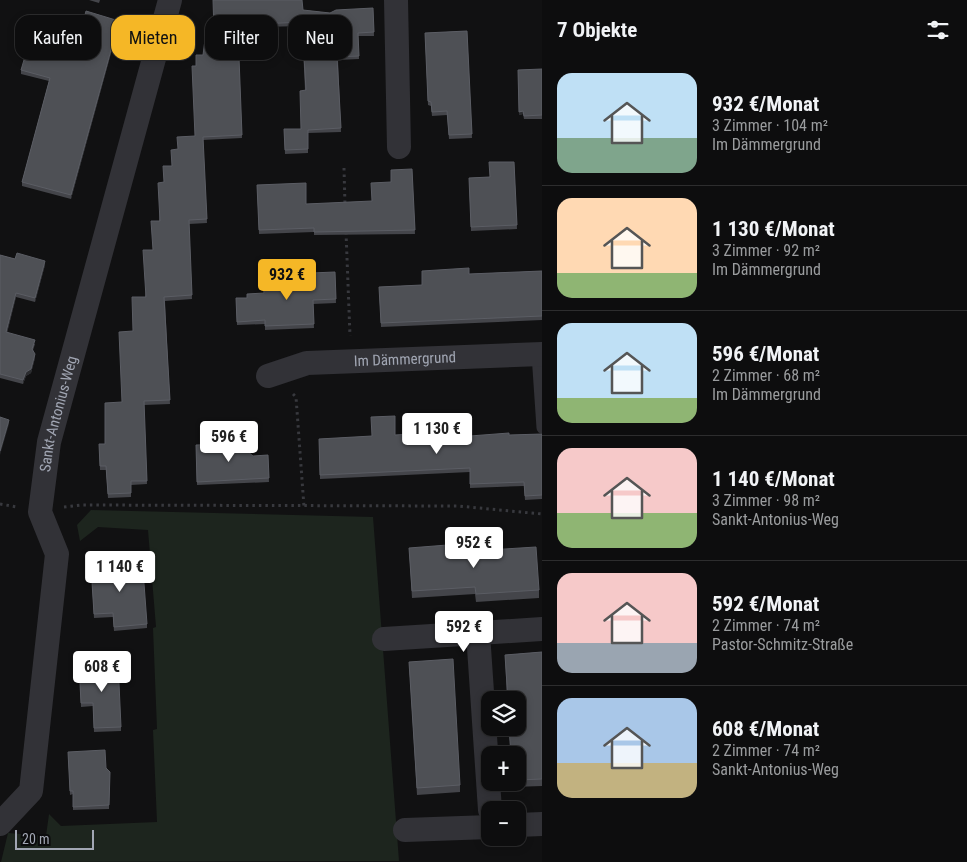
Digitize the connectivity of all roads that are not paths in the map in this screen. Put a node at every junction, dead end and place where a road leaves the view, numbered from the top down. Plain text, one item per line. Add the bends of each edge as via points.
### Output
1 (170, 0) edge
2 (396, 0) edge
3 (399, 147) dead end
4 (539, 354) edge
5 (268, 376) road end
6 (542, 428) edge
7 (542, 629) edge
8 (478, 632) junction
9 (384, 639) dead end
10 (489, 801) edge
11 (0, 824) edge
12 (542, 824) edge
13 (526, 825) edge
14 (481, 827) edge
15 (405, 830) dead end

1 - 11 street, Sankt-Antonius-Weg via 49,442 40,512 57,554 31,791
2 - 3 street
4 - 5 street, Im Dämmergrund via 307,364
4 - 6 lane
7 - 8 street
8 - 9 street
8 - 10 street
12 - 13 street
14 - 15 street

